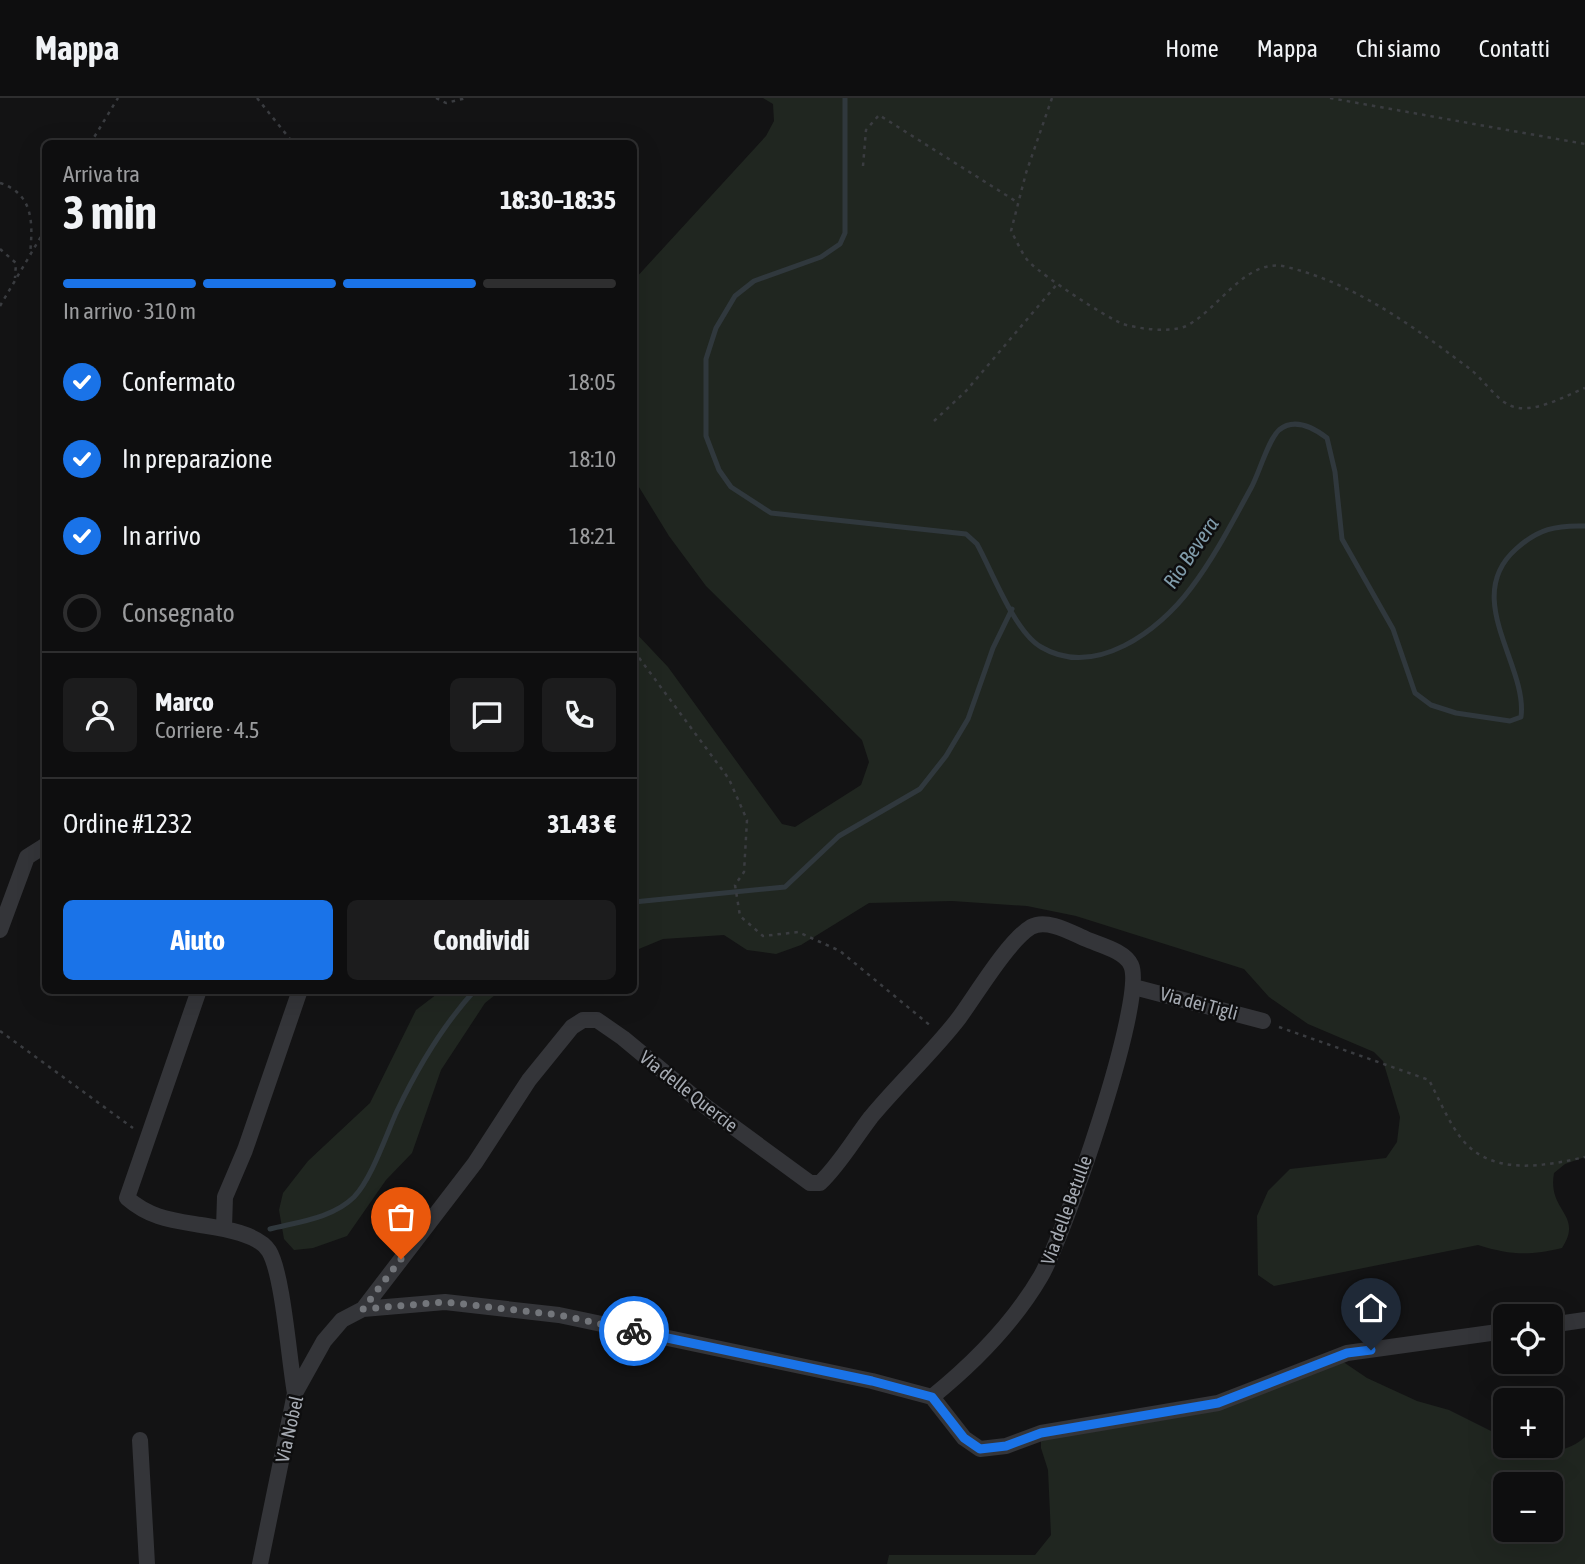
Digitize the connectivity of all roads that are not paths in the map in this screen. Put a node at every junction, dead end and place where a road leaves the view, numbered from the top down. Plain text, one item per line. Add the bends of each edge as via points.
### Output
1 (42, 848) edge
2 (0, 930) edge
3 (1134, 987) junction
4 (198, 994) edge
5 (299, 994) edge
6 (1263, 1021) road end
7 (224, 1228) junction
8 (363, 1309) junction
9 (1585, 1320) edge
10 (1563, 1323) edge
11 (1493, 1333) edge
12 (295, 1393) junction
13 (932, 1397) junction
14 (140, 1440) dead end
15 (147, 1564) edge
16 (260, 1564) edge

1 - 2 street via 27,857
3 - 6 street, Via dei Tigli
3 - 8 street, Via delle Quercie via 1130,962 1116,952 1062,929 1031,927 820,1184 810,1183 705,1106 597,1020 583,1020 529,1080 475,1163
3 - 13 street, Via delle Betulle via 1083,1168 1042,1275 996,1337
4 - 7 street via 127,1198 144,1213
5 - 7 street via 225,1197
7 - 12 street via 269,1250
8 - 12 street, Via Nobel via 342,1320 324,1340
8 - 13 street, Via Nobel via 445,1302 559,1315
9 - 10 street
11 - 13 street via 1347,1353 1218,1403 1041,1433 1006,1446 980,1449 964,1438
12 - 16 street, Via Nobel
14 - 15 street

